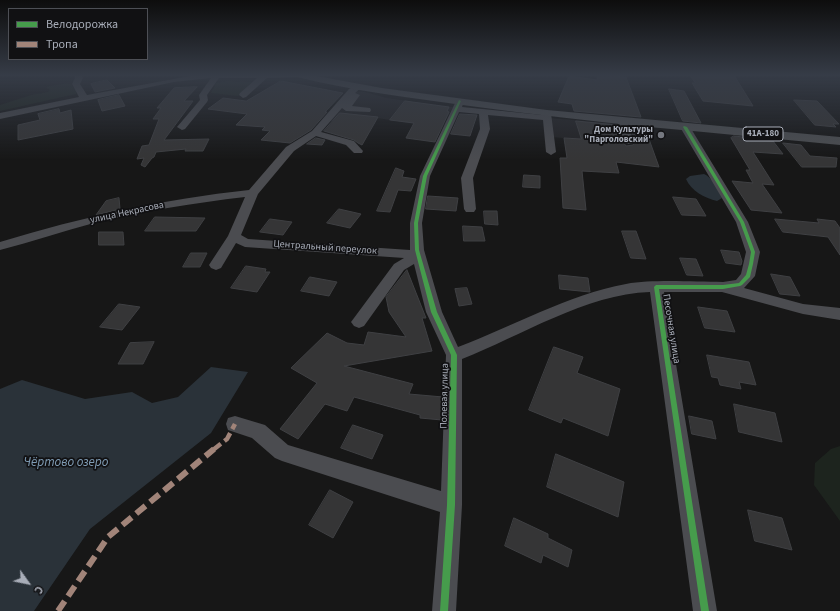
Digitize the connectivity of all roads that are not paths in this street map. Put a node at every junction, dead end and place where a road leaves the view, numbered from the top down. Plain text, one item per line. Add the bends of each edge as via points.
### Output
1 (58, 104) edge
2 (201, 104) edge
3 (341, 104) edge
4 (349, 104) edge
5 (450, 104) edge
6 (506, 104) edge
7 (458, 105) junction
8 (367, 110) dead end
9 (483, 112) junction
10 (547, 115) junction
11 (0, 116) edge
12 (622, 121) junction
13 (182, 127) dead end
14 (685, 127) junction
15 (315, 133) junction
16 (840, 136) edge
17 (840, 141) edge
18 (629, 142) dead end
19 (358, 151) dead end
20 (551, 152) dead end
21 (253, 193) junction
22 (470, 209) dead end
23 (234, 236) junction
24 (2, 245) edge
25 (419, 254) junction
26 (0, 259) edge
27 (216, 265) dead end
28 (656, 287) junction
29 (724, 287) junction
30 (840, 314) edge
31 (359, 322) dead end
32 (454, 355) junction
33 (235, 424) dead end
34 (451, 505) junction
35 (444, 611) edge
36 (705, 611) edge

1 - 11 street
2 - 13 street
3 - 15 street
4 - 8 street via 346,108
5 - 7 main road, 41А-180
6 - 16 main road, 41А-180
7 - 9 street
7 - 10 main road, 41А-180
7 - 25 street, Полевая улица via 426,176 416,223
9 - 10 street
9 - 22 street via 485,129 467,178
10 - 12 main road, 41А-180
10 - 20 street
12 - 14 main road, 41А-180
12 - 18 street
14 - 17 main road, 41А-180
14 - 29 street, Песочная улица via 742,222 753,252 748,276 740,284
15 - 19 street via 350,143
15 - 21 street via 290,149
21 - 23 street
21 - 24 street, улица Некрасова via 202,198 132,210
23 - 25 street, Центральный переулок via 245,243
23 - 27 street
24 - 26 street, улица Некрасова
25 - 31 street via 399,267
25 - 32 street, Полевая улица via 434,312
28 - 29 street, Песочная улица
28 - 32 street via 627,289 597,297 550,313
28 - 36 street, Песочная улица
29 - 30 street via 803,309
32 - 34 street, Полевая улица
33 - 34 street via 258,431 282,452
34 - 35 street, Полевая улица

